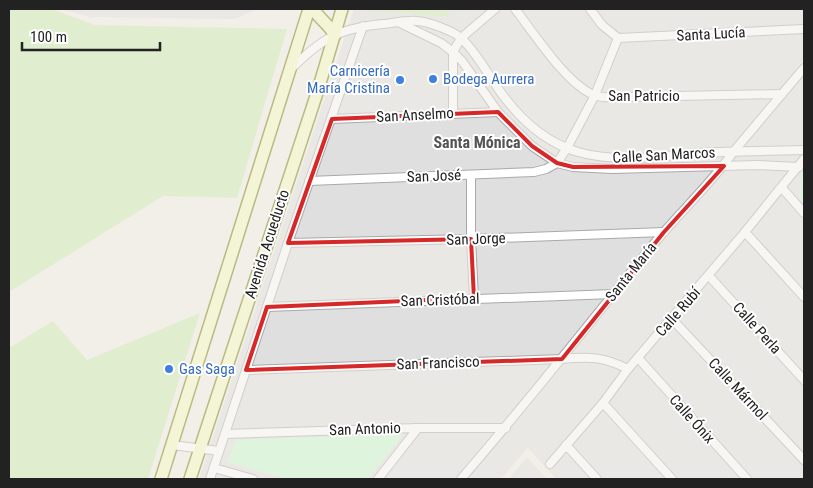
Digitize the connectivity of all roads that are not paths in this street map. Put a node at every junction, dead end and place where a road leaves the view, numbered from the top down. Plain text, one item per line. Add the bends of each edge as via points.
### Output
1 (309, 9) edge
2 (313, 9) edge
3 (342, 9) edge
4 (495, 9) edge
5 (515, 9) edge
6 (590, 9) edge
7 (398, 22) junction
8 (363, 26) junction
9 (804, 29) edge
10 (335, 35) junction
11 (461, 38) junction
12 (618, 38) junction
13 (453, 52) junction
14 (804, 68) edge
15 (290, 71) junction
16 (782, 94) junction
17 (595, 95) junction
18 (498, 112) junction
19 (453, 113) junction
20 (332, 119) junction
21 (567, 148) junction
22 (804, 150) edge
23 (734, 151) junction
24 (804, 159) edge
25 (558, 163) junction
26 (724, 166) junction
27 (799, 167) junction
28 (471, 175) junction
29 (309, 181) junction
30 (782, 188) junction
31 (804, 213) edge
32 (664, 232) junction
33 (745, 232) junction
34 (471, 239) junction
35 (288, 243) junction
36 (709, 276) junction
37 (613, 294) junction
38 (804, 296) edge
39 (474, 298) junction
40 (268, 307) junction
41 (672, 319) junction
42 (638, 358) junction
43 (562, 359) junction
44 (628, 369) junction
45 (246, 370) junction
46 (804, 380) edge
47 (603, 403) junction
48 (418, 428) junction
49 (506, 428) junction
50 (225, 434) junction
51 (172, 444) junction
52 (566, 445) junction
53 (201, 448) junction
54 (220, 451) junction
55 (804, 460) edge
56 (550, 464) dead end
57 (214, 468) junction
58 (161, 479) edge
59 (190, 479) edge
60 (210, 479) edge
61 (253, 479) edge
62 (378, 479) edge
63 (461, 479) edge
64 (597, 479) edge
65 (672, 479) edge
66 (747, 479) edge

1 - 15 street, Avenida Acueducto
2 - 10 street
3 - 10 street, Avenida Acueducto
4 - 11 street
5 - 17 street, San Patricio via 563,70
6 - 12 street
7 - 8 street, Calle San Marcos
7 - 11 street, Calle San Marcos via 417,20 429,23
7 - 13 street, Calle San Marcos
8 - 10 street, Calle San Marcos
8 - 20 street
9 - 12 street, Santa Lucía
10 - 15 street, Calle San Marcos via 313,48
10 - 53 street, Avenida Acueducto
11 - 13 street
11 - 21 street, Calle San Marcos via 502,95 528,124
12 - 17 street
13 - 18 street, Calle San Marcos
13 - 19 street
14 - 16 street, Santa María
15 - 51 street, Avenida Acueducto
16 - 17 street, San Patricio
16 - 23 street, Santa María
17 - 21 street
18 - 19 street, San Anselmo
18 - 25 street, Calle San Marcos via 532,146
19 - 20 street, San Anselmo
20 - 29 street
21 - 23 street, Calle San Marcos via 607,158
21 - 25 street
22 - 23 street, Calle San Marcos
23 - 26 street, Santa María
24 - 27 street, Calle Rubí
25 - 26 street, Calle San Marcos via 590,168
25 - 28 street, San José via 534,172
26 - 27 street
26 - 32 street, Santa María
27 - 30 street, Calle Rubí
28 - 29 street, San José
28 - 34 street
29 - 35 street
30 - 31 street
30 - 33 street, Calle Rubí
32 - 34 street, San Jorge
32 - 37 street, Santa María
33 - 36 street, Calle Rubí
33 - 38 street
34 - 35 street, San Jorge
34 - 39 street
35 - 40 street
36 - 41 street, Calle Rubí
36 - 46 street, Calle Perla
37 - 39 street, San Cristóbal
37 - 43 street, Santa María
39 - 40 street, San Cristóbal
40 - 45 street
41 - 42 street, Calle Rubí
41 - 55 street, Calle Mármol
42 - 44 street, Calle Rubí
42 - 66 street, Calle Ónix
43 - 44 street, San Francisco via 598,358
43 - 45 street, San Francisco
43 - 49 street, Santa María
44 - 47 street, Calle Rubí
45 - 50 street
47 - 52 street, Calle Rubí
47 - 65 street
48 - 49 street, San Antonio
48 - 50 street, San Antonio
48 - 62 street
49 - 63 street, Santa María
50 - 54 street
51 - 53 street
51 - 58 street, Avenida Acueducto
52 - 56 street, Calle Rubí
52 - 64 street
53 - 54 street
53 - 59 street, Avenida Acueducto
54 - 57 street
57 - 60 street
57 - 61 street

